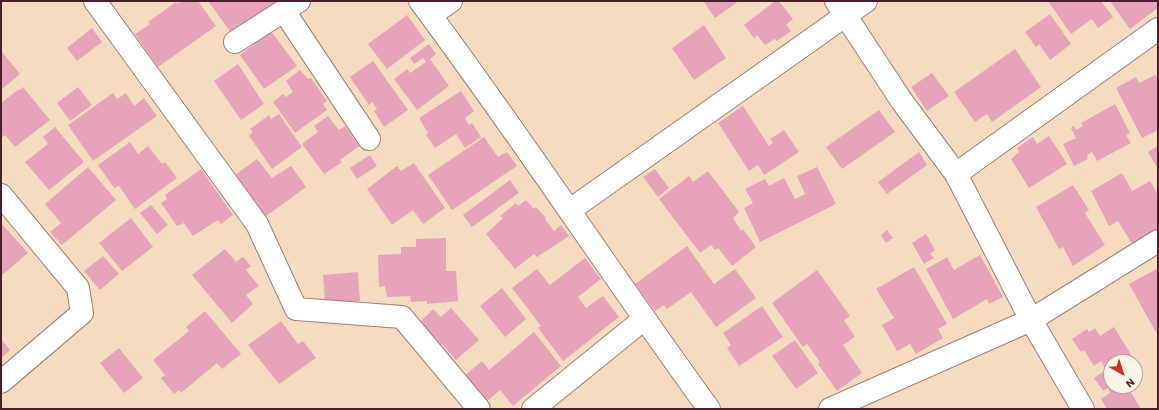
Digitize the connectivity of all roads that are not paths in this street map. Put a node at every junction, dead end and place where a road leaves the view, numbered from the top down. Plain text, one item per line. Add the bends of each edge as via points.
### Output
1 (95, 1) edge
2 (451, 1) edge
3 (866, 1) edge
4 (291, 6) edge
5 (426, 8) edge
6 (841, 8) edge
7 (1158, 29) edge
8 (235, 42) dead end
9 (369, 139) dead end
10 (956, 174) junction
11 (1, 196) edge
12 (570, 210) junction
13 (1158, 242) edge
14 (644, 319) junction
15 (1031, 320) junction
16 (1, 382) edge
17 (479, 409) edge
18 (533, 409) edge
19 (709, 409) edge
20 (830, 409) edge
21 (1083, 409) edge

1 - 17 street via 257,224 296,309 402,317
2 - 5 street
3 - 6 street
4 - 8 street
4 - 9 street
5 - 12 street
6 - 10 street via 902,100
6 - 12 street
7 - 10 street
10 - 15 street
11 - 16 street via 78,288 82,313
12 - 14 street
13 - 15 street
14 - 18 street
14 - 19 street
15 - 20 street
15 - 21 street

